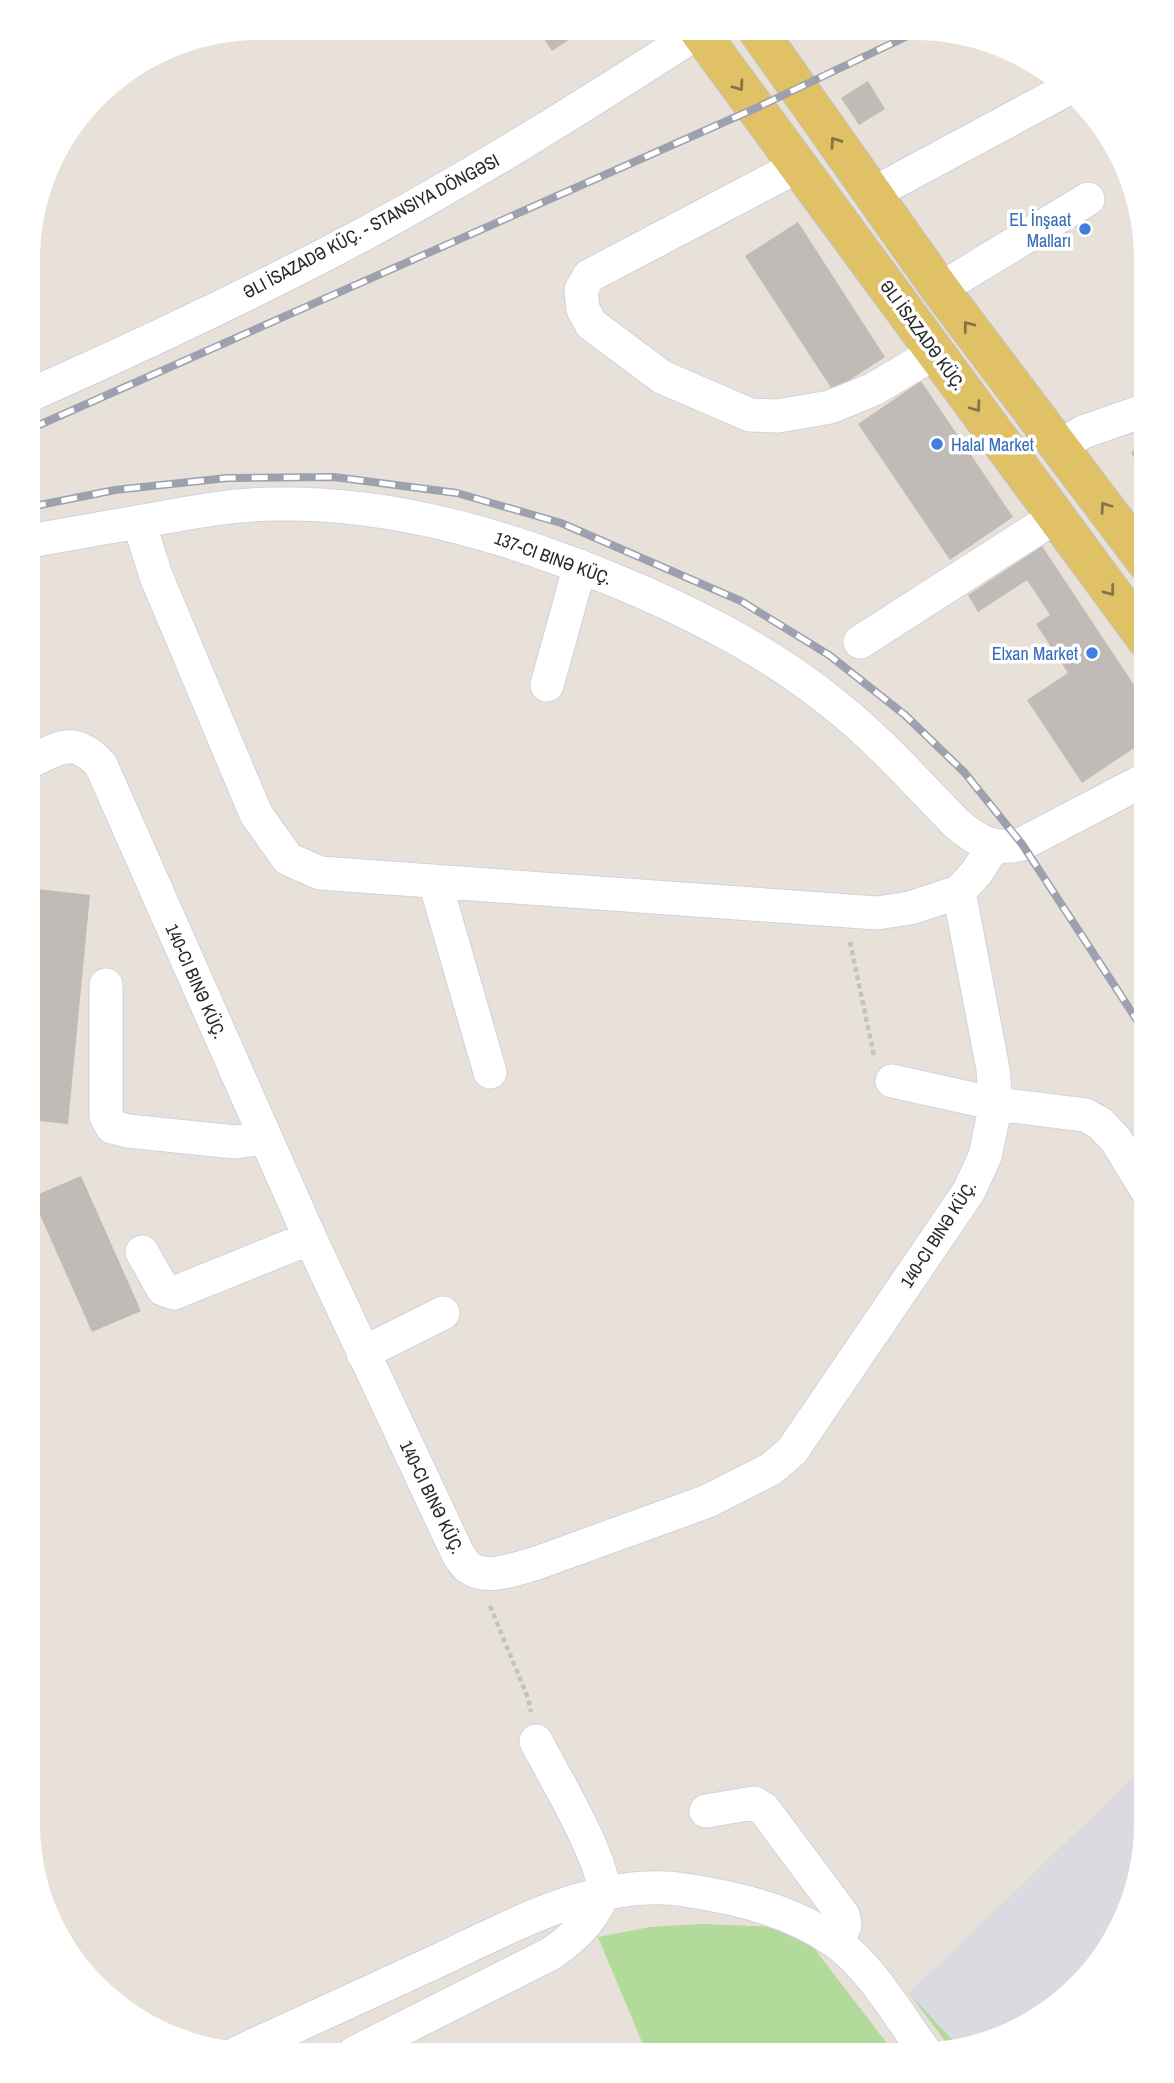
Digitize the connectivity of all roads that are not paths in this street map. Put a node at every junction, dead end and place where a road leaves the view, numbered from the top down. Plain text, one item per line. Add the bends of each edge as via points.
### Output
1 (684, 40) edge
2 (706, 40) edge
3 (764, 40) edge
4 (1058, 94) edge
5 (798, 166) junction
6 (872, 194) junction
7 (1088, 199) dead end
8 (940, 289) junction
9 (936, 352) junction
10 (40, 387) edge
11 (1134, 414) edge
12 (1060, 446) junction
13 (1023, 472) junction
14 (1055, 517) junction
15 (139, 522) junction
16 (40, 539) edge
17 (1134, 546) edge
18 (580, 566) junction
19 (1134, 623) edge
20 (860, 642) dead end
21 (547, 685) dead end
22 (40, 757) edge
23 (1134, 785) edge
24 (992, 847) junction
25 (435, 881) junction
26 (959, 892) junction
27 (106, 985) dead end
28 (490, 1072) dead end
29 (892, 1082) road end
30 (996, 1104) junction
31 (265, 1138) junction
32 (1133, 1168) edge
33 (310, 1238) junction
34 (142, 1252) dead end
35 (443, 1313) dead end
36 (363, 1353) junction
37 (536, 1741) road end
38 (706, 1811) dead end
39 (603, 1893) junction
40 (838, 1943) junction
41 (259, 2043) edge
42 (374, 2043) edge
43 (919, 2043) edge

1 - 10 street, ƏLI İSAZADƏ KÜÇ. - STANSIYA DÖNGƏSI via 521,145 364,234 178,327
2 -> 5 main road, ƏLI İSAZADƏ KÜÇ.
6 -> 3 main road
4 - 6 street
5 - 9 main road, ƏLI İSAZADƏ KÜÇ.
5 - 9 street via 589,276 581,290 591,324 662,377 750,415 778,416 830,407 874,389
6 - 8 main road
7 - 8 street
12 -> 8 main road
9 -> 13 main road, ƏLI İSAZADƏ KÜÇ.
11 - 12 street via 1083,432
12 - 13 main road
17 -> 12 main road
13 - 14 main road, ƏLI İSAZADƏ KÜÇ.
14 -> 19 main road, ƏLI İSAZADƏ KÜÇ.
14 - 20 street
15 - 16 street, 137-CI BINƏ KÜÇ.
15 - 18 street, 137-CI BINƏ KÜÇ. via 275,504 385,512 463,527
15 - 25 street via 156,576 256,814 288,859 320,873
18 - 21 street
18 - 24 street, 137-CI BINƏ KÜÇ. via 698,617 765,654 836,705 956,823
22 - 31 street via 75,746 88,751 101,765
23 - 24 street via 1022,844
24 - 26 street
25 - 26 street via 848,913 911,908
25 - 28 street
26 - 30 street
27 - 31 street via 106,1116 113,1127 235,1142
29 - 30 street
30 - 32 street via 1085,1115 1116,1140
30 - 36 street via 985,1156 969,1191 792,1451 771,1469 708,1501 505,1572 485,1574 468,1567
31 - 33 street
33 - 34 street via 174,1293 163,1289
33 - 36 street
35 - 36 street
37 - 39 street via 586,1836
38 - 40 street via 754,1803 764,1809 843,1915 845,1925
39 - 40 street via 666,1888 753,1903
39 - 41 street via 514,1924
39 - 42 street via 590,1920 552,1953
40 - 43 street via 867,1972

